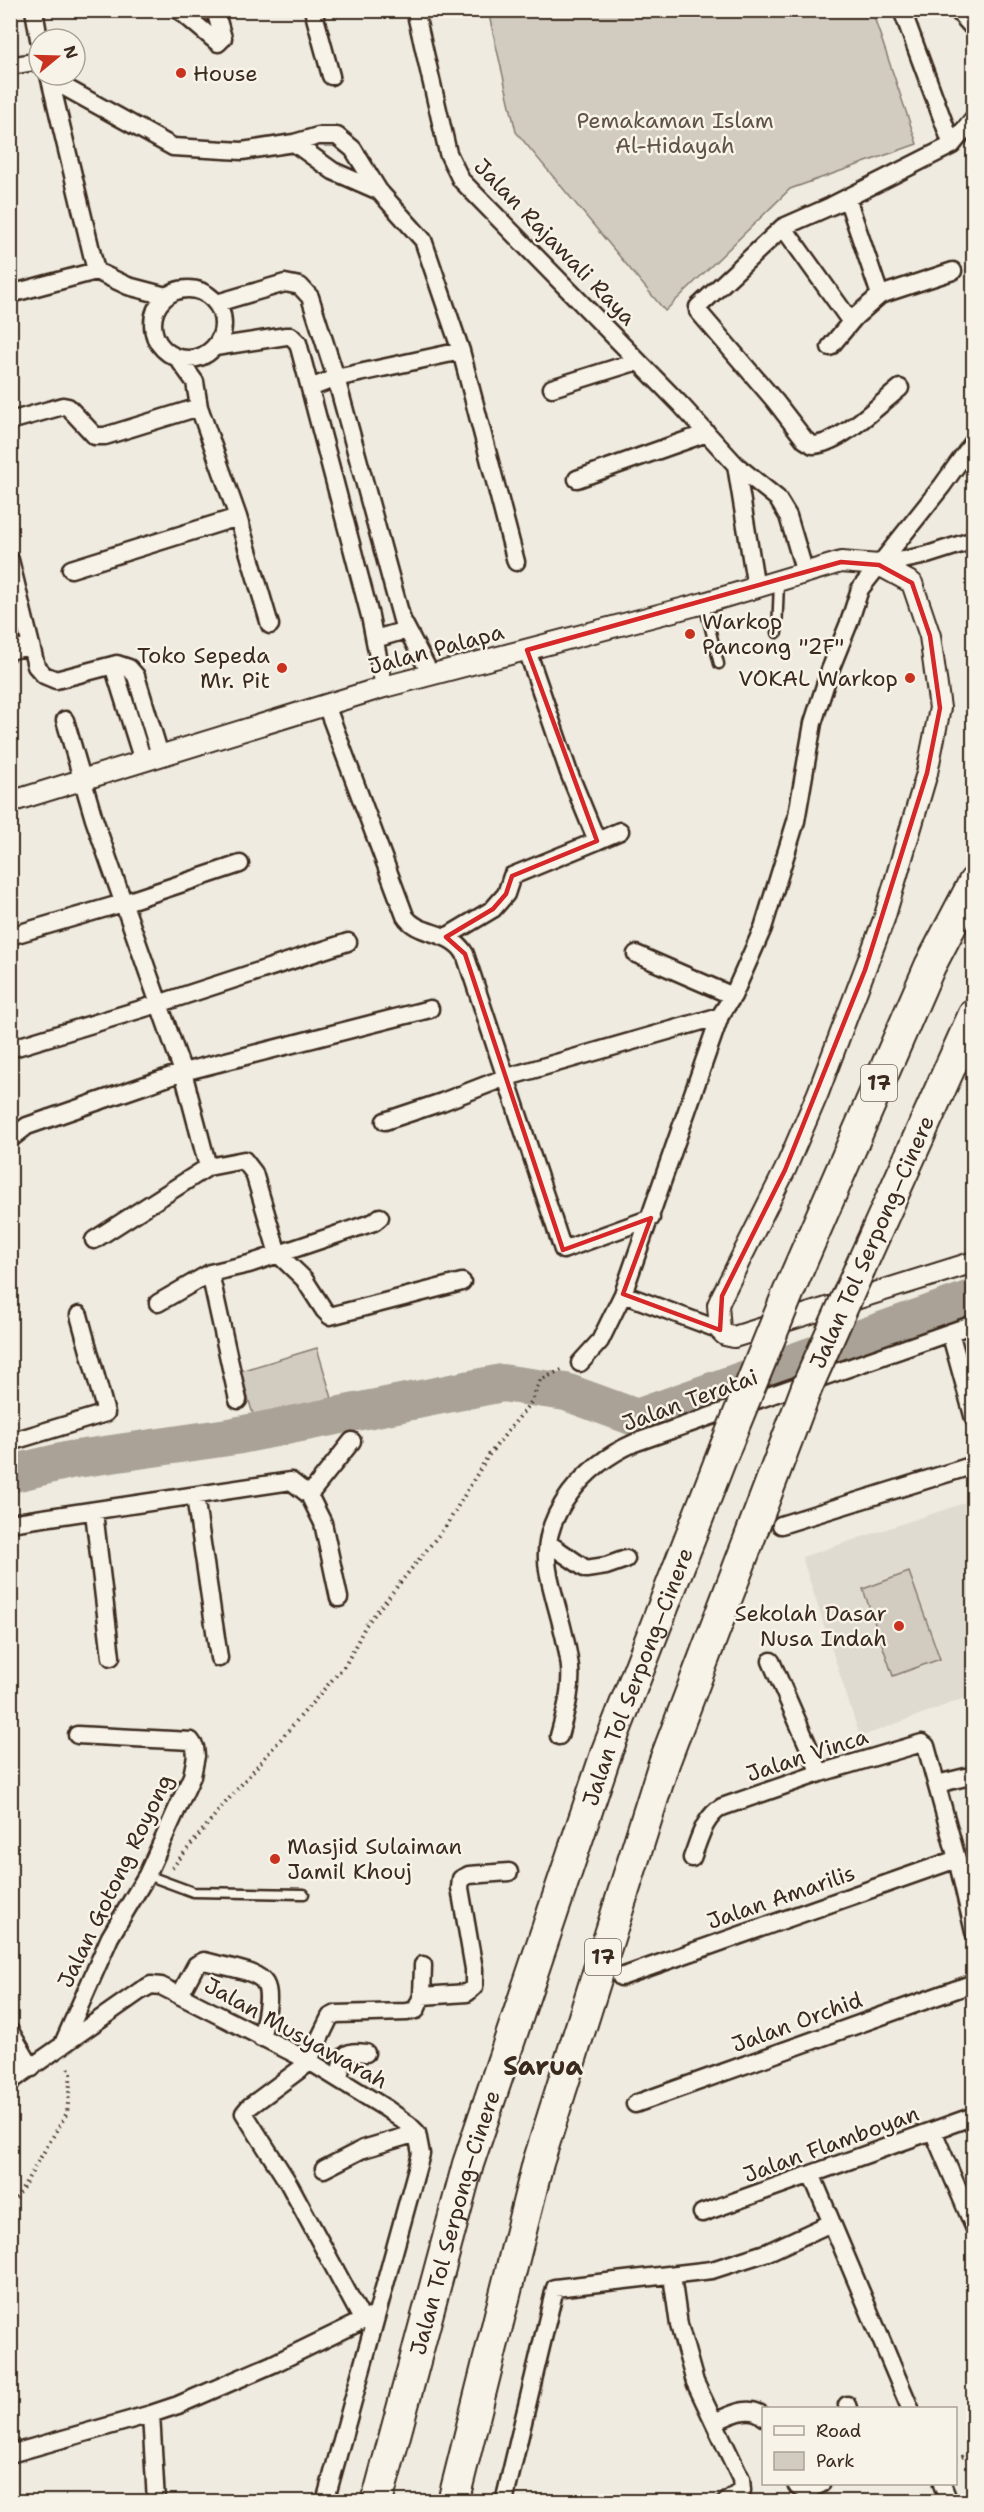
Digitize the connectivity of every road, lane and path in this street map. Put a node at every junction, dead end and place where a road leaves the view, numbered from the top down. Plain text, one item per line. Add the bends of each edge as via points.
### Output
1 (34, 10) edge
2 (179, 10) edge
3 (215, 10) edge
4 (314, 10) edge
5 (415, 10) edge
6 (957, 10) edge
7 (909, 14) edge
8 (37, 27) edge
9 (974, 29) edge
10 (27, 63) edge
11 (10, 66) edge
12 (331, 76) dead end
13 (52, 87) edge
14 (68, 87) edge
15 (974, 118) edge
16 (294, 142) junction
17 (952, 145) junction
18 (379, 191) junction
19 (847, 198) junction
20 (783, 227) junction
21 (96, 271) junction
22 (953, 271) dead end
23 (128, 286) junction
24 (10, 294) edge
25 (880, 294) junction
26 (166, 296) junction
27 (217, 303) junction
28 (153, 313) junction
29 (851, 322) junction
30 (215, 347) junction
31 (830, 347) dead end
32 (461, 351) junction
33 (201, 358) junction
34 (179, 360) junction
35 (638, 361) junction
36 (336, 378) junction
37 (195, 382) junction
38 (310, 388) junction
39 (552, 388) dead end
40 (900, 388) dead end
41 (199, 406) junction
42 (10, 421) edge
43 (707, 433) junction
44 (974, 441) edge
45 (735, 465) junction
46 (577, 479) dead end
47 (765, 488) junction
48 (740, 499) junction
49 (238, 517) junction
50 (974, 540) edge
51 (10, 560) edge
52 (516, 562) dead end
53 (879, 565) junction
54 (71, 569) dead end
55 (805, 573) junction
56 (779, 581) junction
57 (756, 588) junction
58 (704, 603) junction
59 (270, 625) dead end
60 (406, 630) junction
61 (777, 633) dead end
62 (375, 639) junction
63 (31, 645) junction
64 (527, 650) junction
65 (10, 651) edge
66 (719, 664) dead end
67 (430, 674) junction
68 (384, 687) junction
69 (326, 705) junction
70 (65, 720) dead end
71 (151, 758) junction
72 (81, 781) junction
73 (10, 802) edge
74 (620, 831) dead end
75 (597, 841) junction
76 (240, 864) dead end
77 (974, 882) edge
78 (123, 903) junction
79 (10, 936) edge
80 (446, 937) junction
81 (348, 942) dead end
82 (636, 954) dead end
83 (733, 996) junction
84 (158, 1004) junction
85 (430, 1009) dead end
86 (974, 1014) edge
87 (720, 1016) junction
88 (10, 1049) edge
89 (183, 1072) junction
90 (504, 1078) junction
91 (385, 1121) dead end
92 (13, 1137) dead end
93 (208, 1167) junction
94 (380, 1217) dead end
95 (651, 1218) junction
96 (94, 1240) dead end
97 (278, 1254) junction
98 (974, 1262) edge
99 (210, 1273) junction
100 (462, 1282) dead end
101 (623, 1294) junction
102 (158, 1303) dead end
103 (78, 1315) dead end
104 (974, 1324) edge
105 (720, 1330) junction
106 (950, 1332) junction
107 (580, 1363) joint
108 (238, 1400) dead end
109 (974, 1419) edge
110 (352, 1441) dead end
111 (10, 1442) edge
112 (974, 1466) edge
113 (195, 1496) junction
114 (309, 1496) junction
115 (94, 1512) junction
116 (11, 1523) edge
117 (782, 1525) dead end
118 (548, 1543) junction
119 (626, 1559) dead end
120 (339, 1598) dead end
121 (111, 1657) dead end
122 (219, 1658) dead end
123 (771, 1661) dead end
124 (77, 1735) dead end
125 (559, 1736) dead end
126 (820, 1773) junction
127 (974, 1774) edge
128 (937, 1785) junction
129 (692, 1858) dead end
130 (957, 1859) junction
131 (509, 1872) dead end
132 (155, 1877) junction
133 (304, 1894) dead end
134 (974, 1932) edge
135 (423, 1965) dead end
136 (621, 1977) dead end
137 (974, 1983) edge
138 (180, 1995) junction
139 (422, 1996) junction
140 (10, 2031) edge
141 (261, 2038) junction
142 (62, 2046) junction
143 (366, 2053) dead end
144 (309, 2061) junction
145 (32, 2068) junction
146 (339, 2079) junction
147 (10, 2082) edge
148 (635, 2104) dead end
149 (974, 2116) edge
150 (933, 2131) junction
151 (417, 2133) junction
152 (324, 2169) dead end
153 (812, 2176) junction
154 (968, 2197) edge
155 (10, 2210) edge
156 (702, 2213) dead end
157 (831, 2223) junction
158 (974, 2227) edge
159 (672, 2276) junction
160 (370, 2318) junction
161 (909, 2407) edge
162 (150, 2414) junction
163 (762, 2414) edge
164 (714, 2422) junction
165 (974, 2452) edge
166 (10, 2454) edge
167 (957, 2459) edge
168 (797, 2485) edge
169 (819, 2485) edge
170 (942, 2485) edge
171 (156, 2502) edge
172 (325, 2502) edge
173 (377, 2502) edge
174 (453, 2502) edge
175 (504, 2502) edge
176 (726, 2502) edge
177 (949, 2502) edge

1 - 8 street
2 - 3 street via 218,43 223,38
4 - 12 street
5 - 35 street, Jalan Rajawali Raya via 448,153 461,180
6 - 9 street
7 - 17 street
10 - 11 street
13 - 21 street
14 - 16 street via 173,147 242,151
15 - 17 street
16 - 18 street via 333,171
16 - 18 street via 337,136 353,149
17 - 19 street
18 - 32 street via 423,240
19 - 20 street
19 - 25 street
20 - 29 street
20 - 40 street via 699,303 698,311 813,445 828,442 850,428
21 - 23 street
21 - 24 street
22 - 25 street
23 - 26 street
23 - 28 street
25 - 29 street
26 - 27 street via 184,288 194,289
26 - 28 street
27 - 30 street via 223,321
27 - 36 street via 285,283 300,286 315,308
28 - 34 street via 152,327 159,345
29 - 31 street
30 - 33 street
30 - 38 street via 291,336 298,343
32 - 36 street
32 - 52 street
33 - 34 street
33 - 37 street
34 - 37 street
35 - 39 street
35 - 43 street, Jalan Rajawali Raya
36 - 38 street
36 - 60 street
37 - 41 street
38 - 62 street
41 - 42 street via 105,436 95,436 63,406
41 - 49 street
43 - 45 street, Jalan Rajawali Raya
43 - 46 street
44 - 53 street
45 - 47 street, Jalan Rajawali Raya
45 - 48 street
47 - 48 street
47 - 55 street, Jalan Rajawali Raya via 784,506
48 - 57 street
49 - 54 street
49 - 59 street
50 - 53 street
51 - 63 street
53 - 55 street, Jalan Palapa via 841,562
53 - 83 street via 860,589 830,670 813,723 796,821 763,928
53 - 105 street via 912,583 930,636 940,708 931,752 880,929 814,1104 718,1305
55 - 56 street, Jalan Palapa
56 - 57 street, Jalan Palapa
56 - 61 lane
57 - 58 street, Jalan Palapa
58 - 64 street, Jalan Palapa
58 - 66 lane
60 - 62 street
60 - 67 street
62 - 68 street
63 - 65 street
63 - 71 street via 36,666 56,680 113,665
64 - 67 street, Jalan Palapa
64 - 75 street
67 - 68 street, Jalan Palapa
68 - 69 street, Jalan Palapa
69 - 71 street, Jalan Palapa
69 - 80 street via 405,916 412,925
70 - 72 street
71 - 72 street, Jalan Palapa
72 - 73 street, Jalan Palapa
72 - 78 street
74 - 75 street
75 - 80 street via 512,876 506,894 493,909
76 - 78 street
77 - 173 highway, Jalan Tol Serpong–Cinere / 17, bridge via 930,966 791,1286 607,1751 468,2164
78 - 79 street
78 - 84 street
80 - 90 street via 454,940 465,954
81 - 84 street
82 - 83 street
83 - 87 street
84 - 88 street
84 - 89 street
85 - 89 street
86 - 174 highway, Jalan Tol Serpong–Cinere / 17, bridge via 807,1387 664,1763 538,2163
87 - 90 street
87 - 95 street
89 - 92 street via 27,1125
89 - 93 street
90 - 91 street
90 - 95 street via 563,1250
93 - 96 street
93 - 97 street via 244,1160 249,1164
94 - 97 street
95 - 101 street
97 - 99 street
97 - 100 street via 293,1266 332,1316
98 - 105 street via 734,1337
99 - 102 street
99 - 108 street
101 - 105 street
101 - 107 street via 600,1341
103 - 111 street via 106,1413
104 - 106 street, Jalan Teratai
106 - 109 street
106 - 118 street, Jalan Teratai via 619,1450 570,1492 553,1522
107 - 132 path via 540,1380 532,1401 488,1456 446,1526 366,1625 346,1664
110 - 114 street
112 - 117 street
113 - 114 street via 291,1481
113 - 115 street
113 - 122 street
114 - 120 street via 323,1523
115 - 116 street
115 - 121 street
118 - 119 street via 586,1569
118 - 125 street, Jalan Teratai via 548,1569 570,1667 568,1702
123 - 126 street
124 - 132 street, Jalan Gotong Royong via 187,1740 195,1747 192,1776
126 - 128 street, Jalan Vinca via 922,1743
126 - 129 street, Jalan Vinca via 714,1812
127 - 128 street
128 - 130 street
130 - 134 street
130 - 136 street, Jalan Amarilis
131 - 139 street via 461,1879 474,1987 467,1993
132 - 133 lane via 193,1892
132 - 142 street, Jalan Gotong Royong via 110,1937
135 - 139 street
137 - 148 street, Jalan Orchid
138 - 141 street, Jalan Musyawarah
138 - 141 street via 196,1965 204,1961 260,1976 268,1988 269,2005
138 - 142 street, Jalan Musyawarah via 151,1985
139 - 144 street via 416,2010 330,2017
140 - 145 street
141 - 144 street, Jalan Musyawarah
142 - 145 street, Jalan Musyawarah
142 - 155 path via 71,2074 67,2113
143 - 146 street via 346,2054
144 - 146 street, Jalan Musyawarah
144 - 160 street via 244,2113
145 - 147 street, Jalan Musyawarah
146 - 151 street, Jalan Musyawarah
149 - 150 street, Jalan Flamboyan
150 - 153 street, Jalan Flamboyan
150 - 154 street
151 - 152 street via 363,2149
151 - 160 street via 421,2154
153 - 156 street, Jalan Flamboyan
153 - 157 street
154 - 158 street
157 - 159 street via 768,2252 712,2270
157 - 161 street
159 - 164 street via 679,2325 695,2382
159 - 175 street via 555,2288
160 - 162 street via 244,2377
160 - 172 street
162 - 166 street
162 - 171 street
163 - 164 street via 744,2410
164 - 176 street via 741,2479 742,2490
165 - 167 path
168 - 169 street via 806,2491
170 - 177 street

